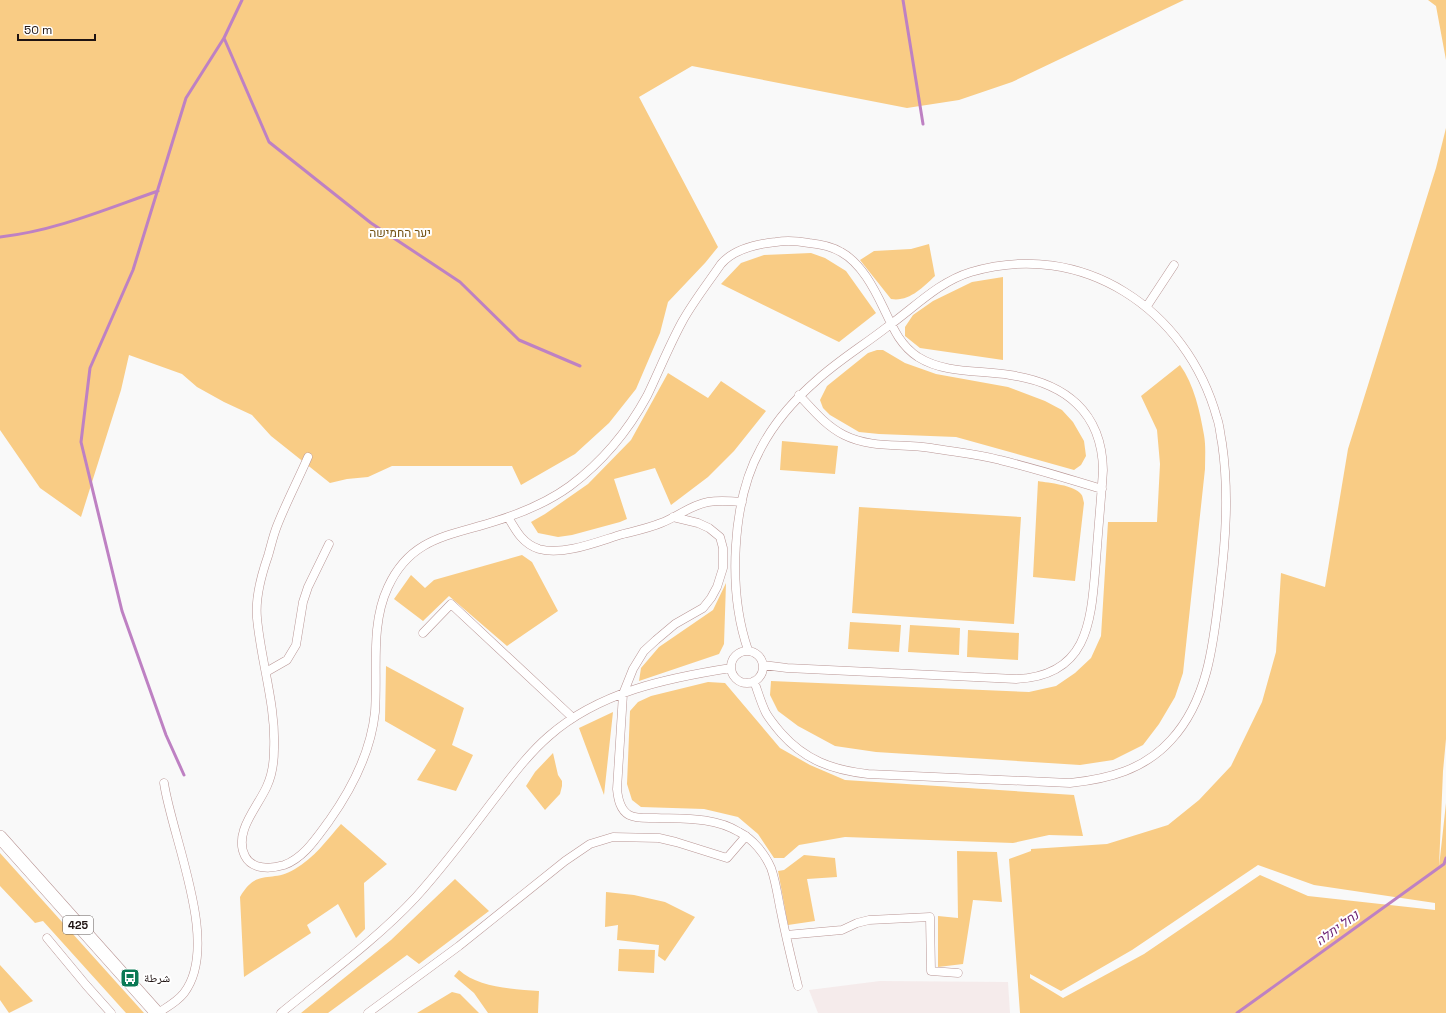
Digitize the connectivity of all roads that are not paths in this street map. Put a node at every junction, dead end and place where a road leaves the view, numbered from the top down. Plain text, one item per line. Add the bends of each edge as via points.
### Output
1 (1174, 265) dead end
2 (1147, 306) junction
3 (891, 325) junction
4 (799, 395) junction
5 (308, 457) dead end
6 (1102, 489) junction
7 (742, 502) junction
8 (508, 517) junction
9 (673, 517) junction
10 (329, 544) dead end
11 (423, 633) dead end
12 (748, 650) junction
13 (763, 665) junction
14 (731, 668) junction
15 (266, 672) junction
16 (754, 682) junction
17 (623, 694) junction
18 (573, 718) junction
19 (164, 783) dead end
20 (746, 836) junction
21 (0, 837) edge
22 (786, 935) junction
23 (47, 938) dead end
24 (958, 973) dead end
25 (798, 986) dead end
26 (111, 1013) edge
27 (157, 1013) edge
28 (281, 1013) edge
29 (368, 1013) edge

1 - 2 street
2 - 3 street via 1113,284 1077,270 1039,263 1002,264 967,273 936,289
2 - 16 street via 1176,336 1201,373 1218,418 1226,471 1225,543 1212,647 1193,707 1171,740 1157,754 1120,774 1070,783 848,772 814,760 787,740 766,714
3 - 4 street via 829,369
3 - 6 street via 908,349 933,364 1026,378 1056,389 1068,397 1088,416 1100,441 1103,455
3 - 8 street via 877,295 862,272 848,256 836,249 810,243 781,241 745,248 727,257 684,319 645,399 618,440 585,475 566,489 544,502
4 - 6 street via 833,428 859,440 877,445 921,446 999,460
4 - 7 street via 777,422 760,450 748,478
5 - 15 street via 277,526 262,572 257,598 257,618
6 - 13 street via 1092,603 1087,628 1083,640 1073,654 1051,672 1016,679
7 - 9 street via 708,502
7 - 12 street via 736,571 742,634
8 - 9 street via 522,540 540,549 553,551 588,545
8 - 15 street via 435,539 421,546 395,572 381,608 377,630 375,711 368,745 356,774 339,806 313,843 286,865 270,868 250,862 242,845 243,832 269,783 274,762 274,721
9 - 17 street via 698,523 720,536 723,568 717,587 703,608 675,624 644,651
10 - 15 street via 303,602 296,645 286,660
11 - 18 street via 451,604
12 - 13 street via 757,654
12 - 14 street via 734,656
13 - 16 street via 761,675
14 - 16 street via 733,676 739,681
14 - 17 street via 680,677
17 - 18 street
17 - 20 street via 617,789 624,811 637,817 715,822 734,828
18 - 28 street via 530,754 415,898 380,932
19 - 27 street via 195,911 198,953 193,976 186,991 179,1000
20 - 22 street via 761,851 770,868
20 - 29 street via 727,858 659,838 613,837 590,844
21 - 27 main road, 425
22 - 24 street via 842,930 869,920 930,917 931,971
22 - 25 street
23 - 26 street

